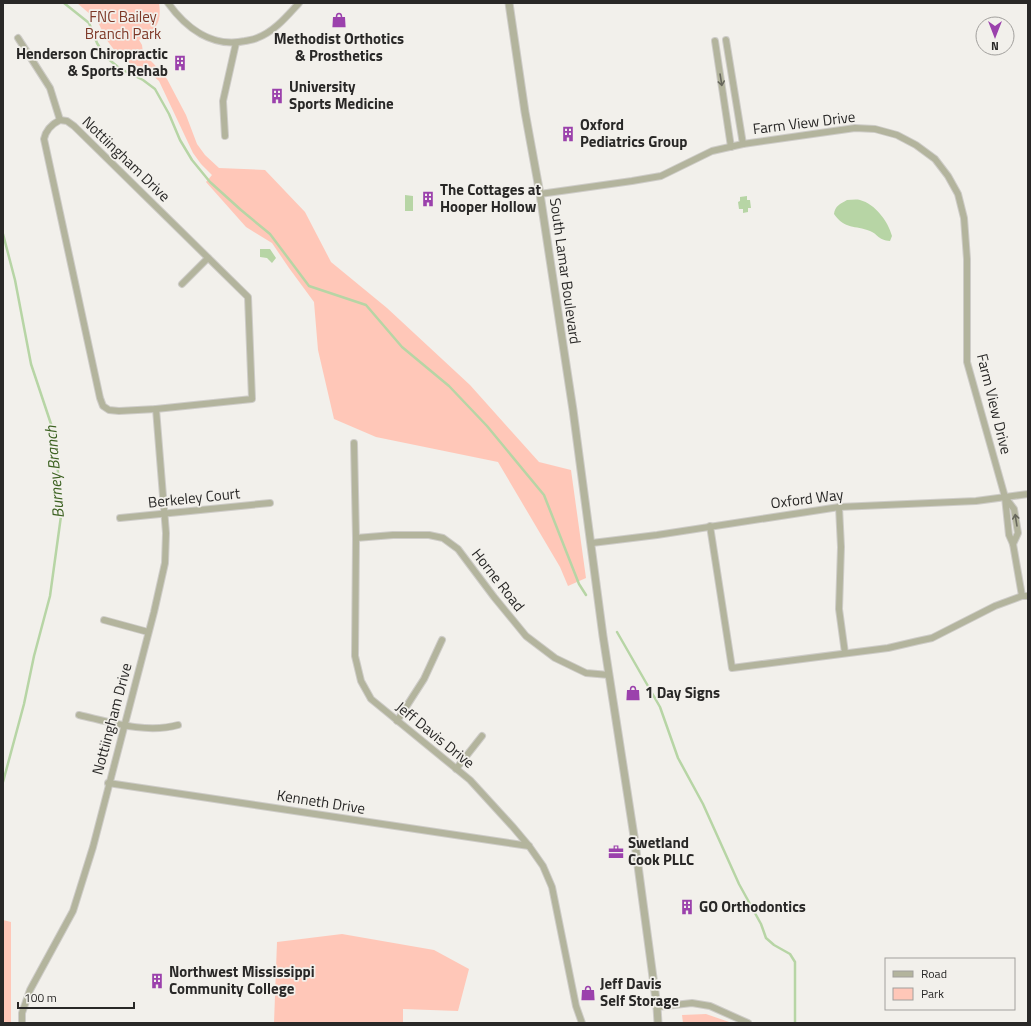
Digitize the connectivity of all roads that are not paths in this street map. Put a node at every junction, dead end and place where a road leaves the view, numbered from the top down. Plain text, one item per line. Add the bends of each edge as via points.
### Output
1 (168, 3) edge
2 (299, 3) edge
3 (509, 3) edge
4 (18, 38) dead end
5 (726, 40) dead end
6 (715, 41) dead end
7 (236, 43) junction
8 (60, 120) junction
9 (225, 136) dead end
10 (743, 144) junction
11 (731, 147) junction
12 (540, 194) junction
13 (208, 258) junction
14 (182, 284) dead end
15 (156, 409) junction
16 (354, 443) dead end
17 (1028, 494) edge
18 (1005, 497) junction
19 (270, 503) dead end
20 (839, 507) junction
21 (164, 514) junction
22 (120, 518) dead end
23 (710, 526) junction
24 (356, 538) junction
25 (592, 543) junction
26 (1025, 596) edge
27 (104, 620) dead end
28 (148, 632) junction
29 (442, 640) dead end
30 (845, 653) junction
31 (609, 675) junction
32 (79, 715) dead end
33 (397, 721) junction
34 (124, 725) junction
35 (178, 725) dead end
36 (482, 736) dead end
37 (456, 769) junction
38 (108, 783) junction
39 (529, 846) junction
40 (657, 1007) junction
41 (22, 1023) edge
42 (582, 1023) edge
43 (658, 1023) edge
44 (748, 1023) edge

1 - 7 street via 192,30 222,42
2 - 7 street via 275,27 257,38
3 - 12 street, South Lamar Boulevard via 524,112
4 - 8 street via 50,88
5 - 10 street
6 -> 11 street
7 - 9 street via 223,101
8 - 13 street, Nottiingham Drive via 74,126
8 - 15 street, Nottiingham Drive via 52,124 44,139 100,398 103,406 109,410
10 - 11 street, Farm View Drive
10 - 18 street, Farm View Drive via 855,128 875,129 897,134 916,145 935,160 948,176 958,194 964,218 967,259 967,362
11 - 12 street, Farm View Drive via 712,152 660,176
12 - 25 street, South Lamar Boulevard
13 - 14 street
13 - 15 street, Nottiingham Drive via 248,297 252,399
15 - 21 street, Nottiingham Drive
16 - 24 street, Jeff Davis Drive
17 - 18 street, Oxford Way
18 - 20 street, Oxford Way via 976,501
18 - 26 street, Farm View Drive via 1009,536
19 - 21 street, Berkeley Court
20 - 23 street, Oxford Way
20 - 30 street via 842,547 839,609
21 - 22 street, Berkeley Court
21 - 28 street, Nottiingham Drive via 165,563
23 - 25 street, Oxford Way
23 - 30 street via 732,668
24 - 31 street, Horne Road via 429,535 443,538 458,550 526,636 555,658 586,673
24 - 33 street, Jeff Davis Drive via 355,656 361,681 371,698
25 - 31 street, South Lamar Boulevard
26 - 30 street via 994,606 932,638 888,648
27 - 28 street
28 - 34 street, Nottiingham Drive
29 - 33 street via 424,679
31 - 40 street
32 - 34 street
33 - 37 street, Jeff Davis Drive
34 - 35 street via 165,729
34 - 38 street, Nottiingham Drive
36 - 37 street
37 - 39 street, Jeff Davis Drive via 470,780
38 - 39 street, Kenneth Drive
38 - 41 street, Nottiingham Drive via 73,911 30,990 22,1013
39 - 42 street, Jeff Davis Drive via 543,866 552,887 576,1006
40 - 43 street
40 - 44 street via 692,1003 710,1006

